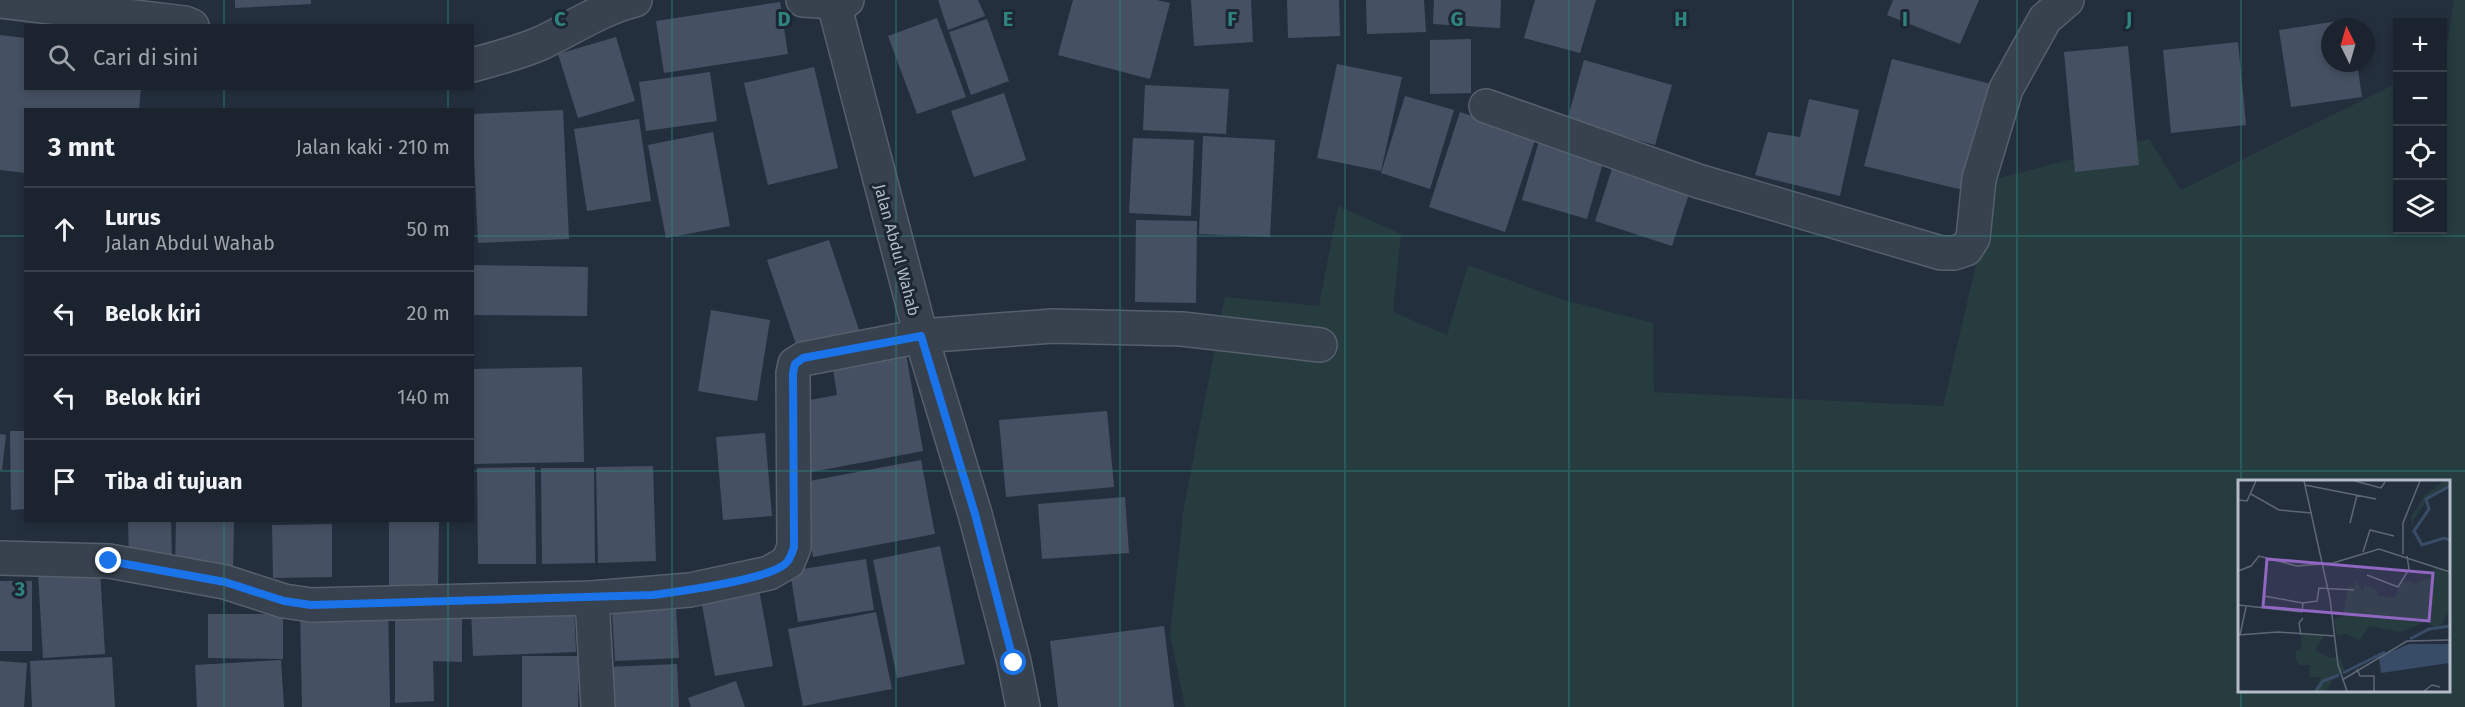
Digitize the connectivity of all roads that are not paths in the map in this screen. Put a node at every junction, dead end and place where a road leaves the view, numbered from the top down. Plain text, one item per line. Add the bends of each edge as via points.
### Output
1 (635, 0) edge
2 (2067, 0) edge
3 (0, 1) edge
4 (829, 1) edge
5 (177, 24) edge
6 (474, 64) edge
7 (1486, 106) dead end
8 (921, 336) junction
9 (1320, 345) dead end
10 (0, 558) edge
11 (591, 598) junction
12 (598, 707) edge
13 (1023, 707) edge

1 - 6 street via 612,6 513,54
2 - 7 street via 2045,19 2007,89 1979,179 1973,238 1966,249 1954,253 1941,253 1698,181
3 - 5 street
4 - 8 street, Jalan Abdul Wahab
8 - 9 street via 1065,326 1182,329
8 - 11 street via 803,358 795,364 794,547 788,562 769,573 690,590
8 - 13 street, Jalan Abdul Wahab via 975,514
10 - 11 street via 109,561 225,582 284,601 311,605
11 - 12 street

